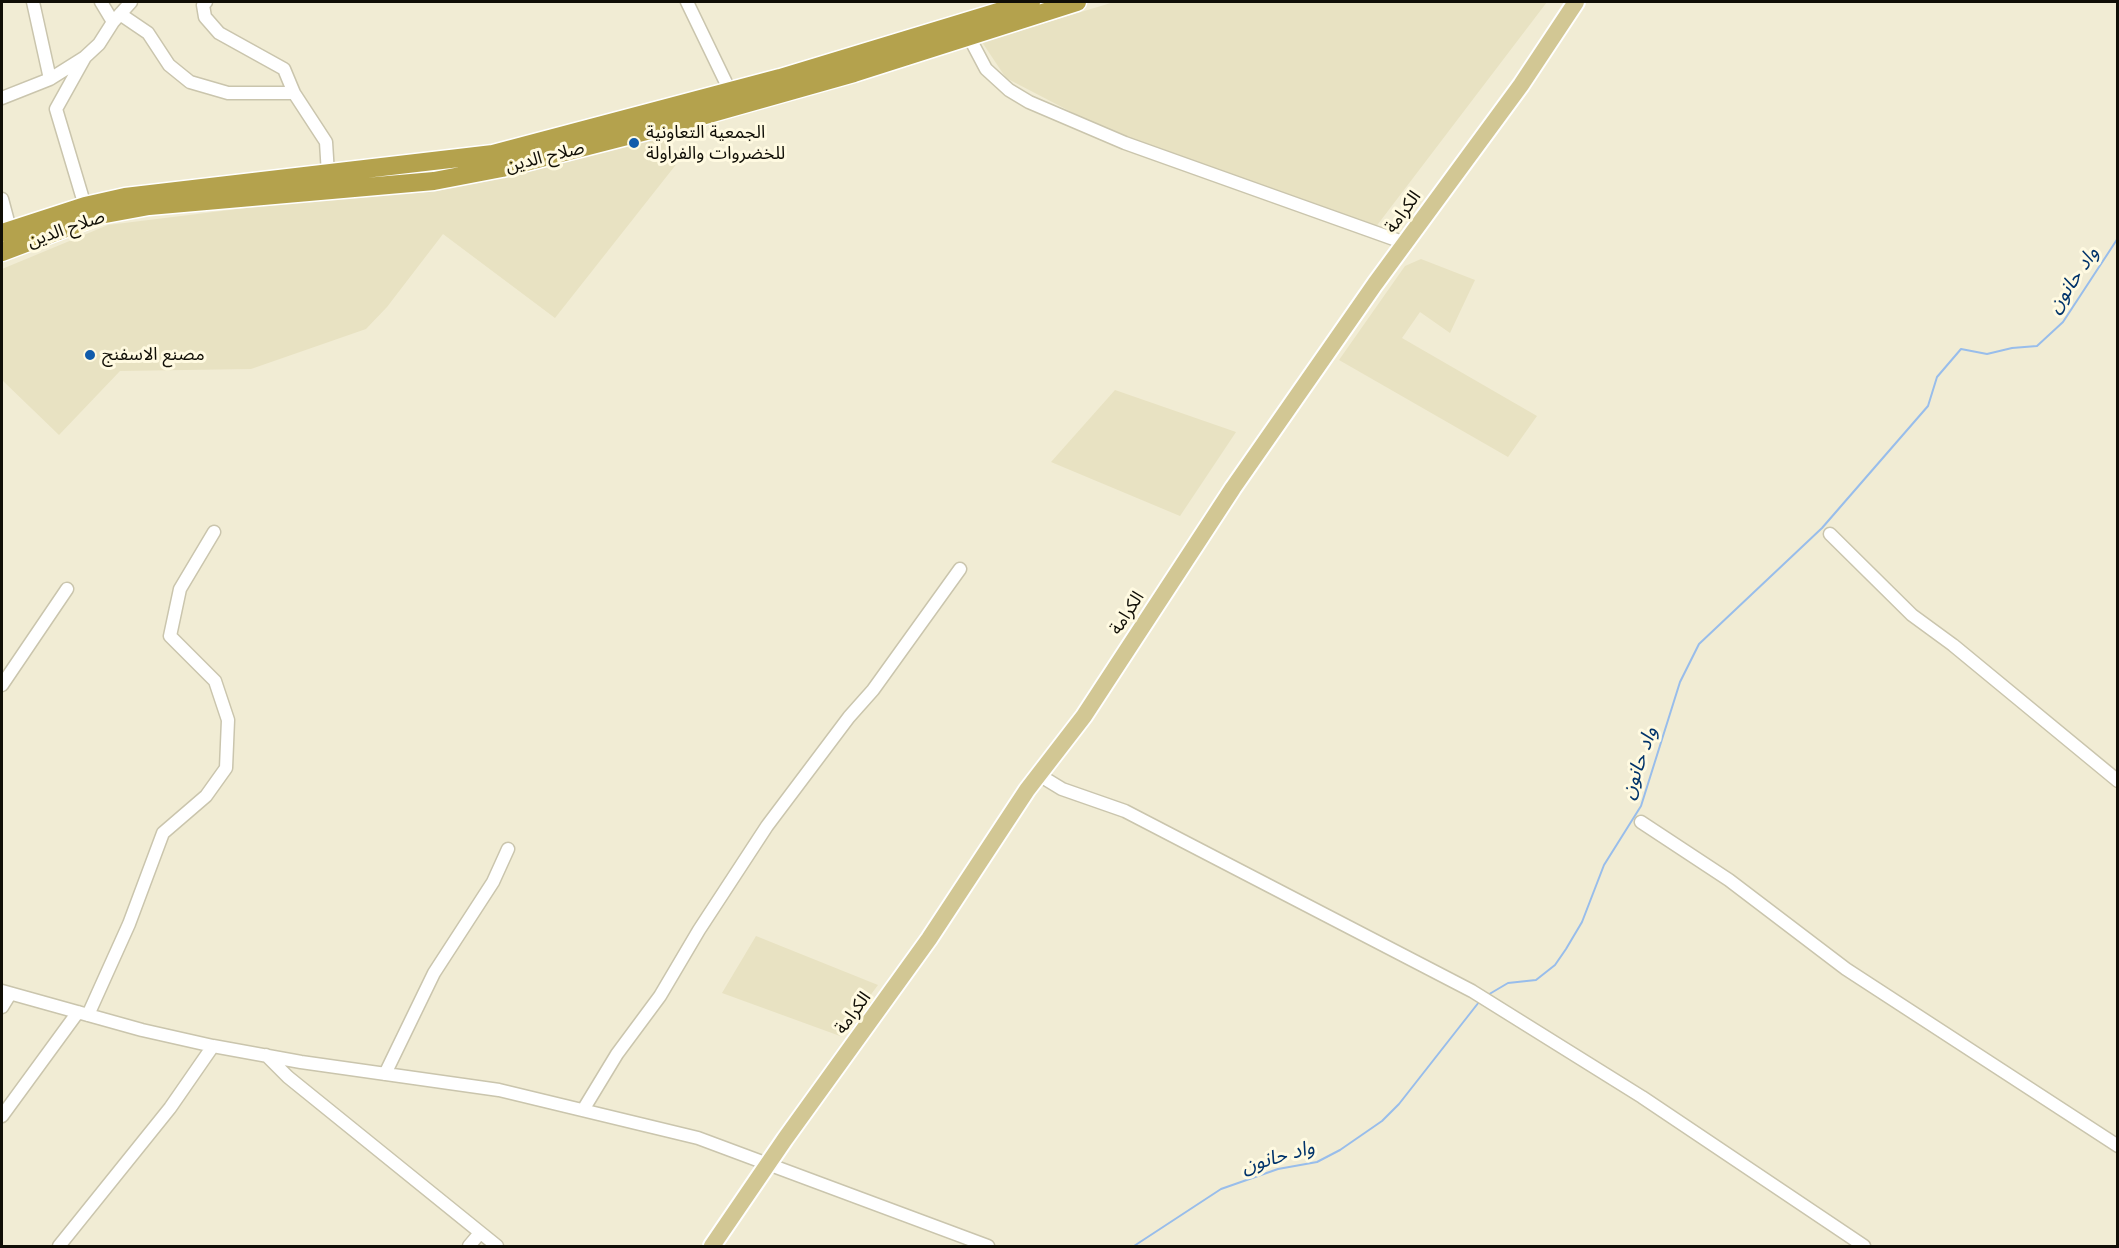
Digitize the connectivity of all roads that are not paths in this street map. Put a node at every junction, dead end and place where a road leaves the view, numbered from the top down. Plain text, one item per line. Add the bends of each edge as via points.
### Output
1 (33, 2) edge
2 (101, 2) edge
3 (131, 2) edge
4 (206, 2) edge
5 (687, 2) edge
6 (1031, 2) edge
7 (1077, 2) edge
8 (1576, 2) edge
9 (116, 18) junction
10 (968, 35) junction
11 (85, 57) junction
12 (50, 79) junction
13 (730, 92) junction
14 (294, 93) junction
15 (2, 98) edge
16 (328, 174) junction
17 (2, 199) edge
18 (84, 206) junction
19 (6, 231) edge
20 (1405, 243) junction
21 (2, 252) edge
22 (214, 532) dead end
23 (1830, 534) dead end
24 (960, 569) dead end
25 (66, 589) dead end
26 (2, 685) edge
27 (1039, 775) junction
28 (2118, 781) edge
29 (1641, 822) dead end
30 (508, 849) dead end
31 (6, 993) edge
32 (2, 1007) edge
33 (83, 1014) junction
34 (213, 1046) junction
35 (266, 1055) junction
36 (385, 1074) junction
37 (583, 1110) junction
38 (2, 1116) edge
39 (2118, 1146) edge
40 (770, 1162) junction
41 (480, 1233) junction
42 (59, 1246) edge
43 (469, 1246) edge
44 (497, 1246) edge
45 (712, 1246) edge
46 (988, 1246) edge
47 (1864, 1246) edge

1 - 12 street
2 - 9 street
3 - 9 street
4 - 14 street via 206,17 219,33 285,69
5 - 13 street
6 - 13 highway, صلاح الدين
7 - 10 highway, صلاح الدين
8 - 20 main road, الكرامة
9 - 11 street
9 - 14 street via 148,33 169,65 190,82 228,93
10 - 20 street via 986,69 1029,102 1125,143
10 - 21 highway, صلاح الدين via 691,120 502,168 434,181 149,206 100,215
11 - 12 street
11 - 18 street via 56,109
12 - 15 street
13 - 16 highway, صلاح الدين via 493,153
14 - 16 street via 326,142
16 - 18 highway, صلاح الدين via 124,196
17 - 19 street
18 - 19 highway, صلاح الدين
20 - 27 main road, الكرامة via 1233,488 1084,716
22 - 33 street via 180,589 170,636 215,681 228,720 226,768 206,796 163,833 129,924
23 - 28 street via 1912,615
24 - 37 street via 873,690 767,826
25 - 26 street
27 - 40 main road, الكرامة via 924,947
27 - 47 street via 1062,789 1125,811 1488,1000 1642,1097
29 - 39 street via 1729,880 1845,969
30 - 36 street via 493,882 434,973
31 - 32 street
31 - 33 street
33 - 34 street
33 - 38 street
34 - 35 street
34 - 42 street via 170,1108
35 - 36 street
35 - 41 street
36 - 37 street via 499,1090
37 - 40 street via 699,1138
40 - 45 main road, الكرامة
40 - 46 street
41 - 43 street
41 - 44 street

